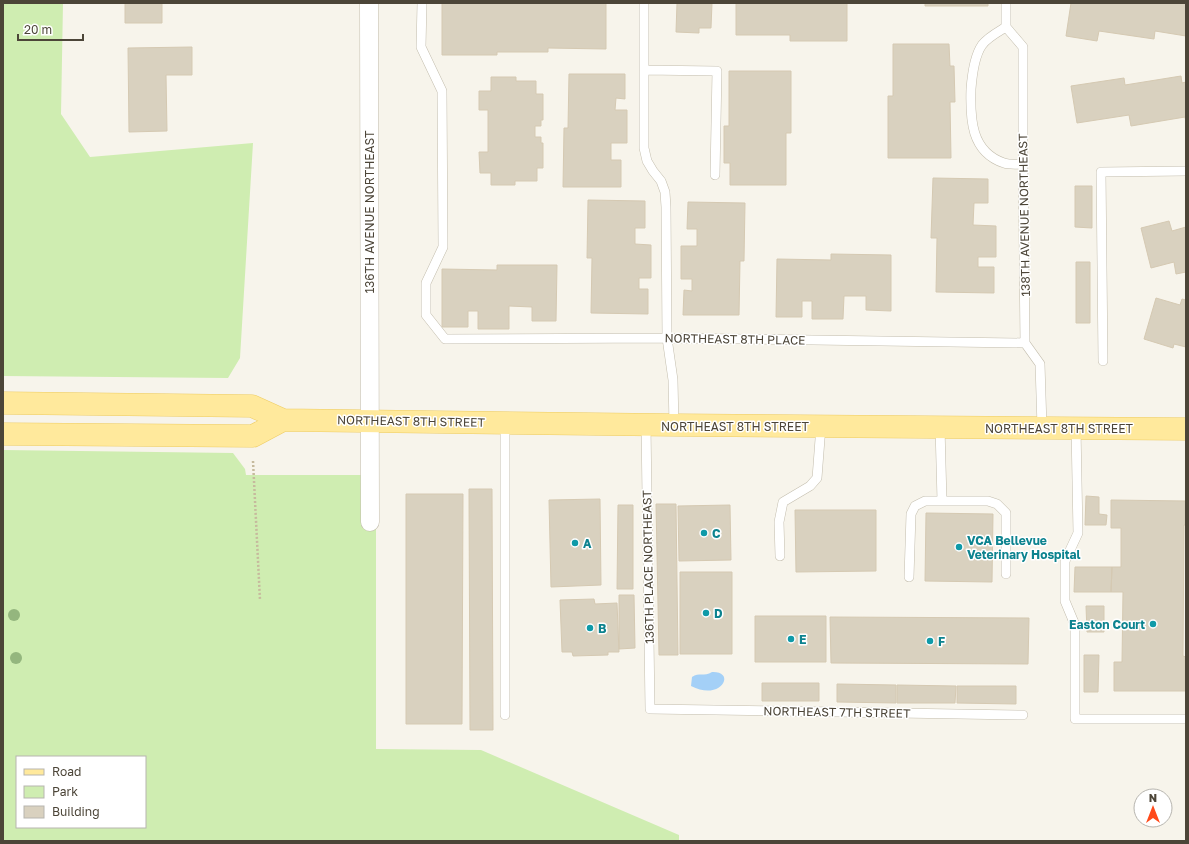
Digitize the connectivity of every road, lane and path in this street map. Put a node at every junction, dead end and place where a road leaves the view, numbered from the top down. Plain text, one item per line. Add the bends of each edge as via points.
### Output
1 (369, 3) edge
2 (422, 3) edge
3 (644, 3) edge
4 (1006, 3) edge
5 (1006, 27) junction
6 (644, 70) junction
7 (1023, 164) junction
8 (1186, 171) edge
9 (715, 175) dead end
10 (667, 338) junction
11 (1025, 343) junction
12 (1103, 361) dead end
13 (3, 403) edge
14 (283, 420) junction
15 (369, 420) junction
16 (505, 422) junction
17 (646, 425) junction
18 (674, 425) junction
19 (821, 426) junction
20 (940, 427) junction
21 (1042, 427) junction
22 (1076, 428) junction
23 (1186, 429) edge
24 (3, 434) edge
25 (253, 461) dead end
26 (942, 501) junction
27 (370, 522) dead end
28 (780, 556) dead end
29 (1006, 574) dead end
30 (909, 577) dead end
31 (260, 600) dead end
32 (650, 709) joint
33 (505, 715) dead end
34 (1023, 715) dead end
35 (1186, 719) edge

1 - 15 street, 136TH AVENUE NORTHEAST
2 - 10 lane, NORTHEAST 8TH PLACE via 421,47 442,91 442,247 426,283 426,315 445,339
3 - 6 lane
4 - 5 lane
5 - 7 lane, 138TH AVENUE NORTHEAST via 1023,47
5 - 7 lane via 982,45 976,59 971,79 971,123 977,140 987,154 1005,164
6 - 9 lane via 716,71
6 - 10 lane via 644,148 652,171 661,181 666,207
7 - 11 lane, 138TH AVENUE NORTHEAST
8 - 12 lane via 1101,172
10 - 11 lane, NORTHEAST 8TH PLACE
10 - 18 lane via 673,380
11 - 21 lane via 1040,364
13 - 14 main road, NORTHEAST 8TH STREET via 252,406
14 - 15 main road, NORTHEAST 8TH STREET
14 - 24 main road, NORTHEAST 8TH STREET via 253,436
15 - 16 main road, NORTHEAST 8TH STREET
15 - 27 street, 136TH AVENUE NORTHEAST
16 - 17 main road, NORTHEAST 8TH STREET
16 - 33 lane
17 - 18 main road, NORTHEAST 8TH STREET
17 - 32 lane, 136TH PLACE NORTHEAST
18 - 19 main road, NORTHEAST 8TH STREET
19 - 20 main road, NORTHEAST 8TH STREET
19 - 28 lane via 817,478 810,486 782,502 779,522
20 - 21 main road, NORTHEAST 8TH STREET
20 - 26 lane
21 - 22 main road, NORTHEAST 8TH STREET
22 - 23 main road, NORTHEAST 8TH STREET
22 - 35 lane via 1078,533 1065,561 1065,601 1075,625 1075,719
25 - 31 path
26 - 29 lane via 988,501 997,504 1006,513
26 - 30 lane via 925,501 915,506 911,514
32 - 34 lane, NORTHEAST 7TH STREET

